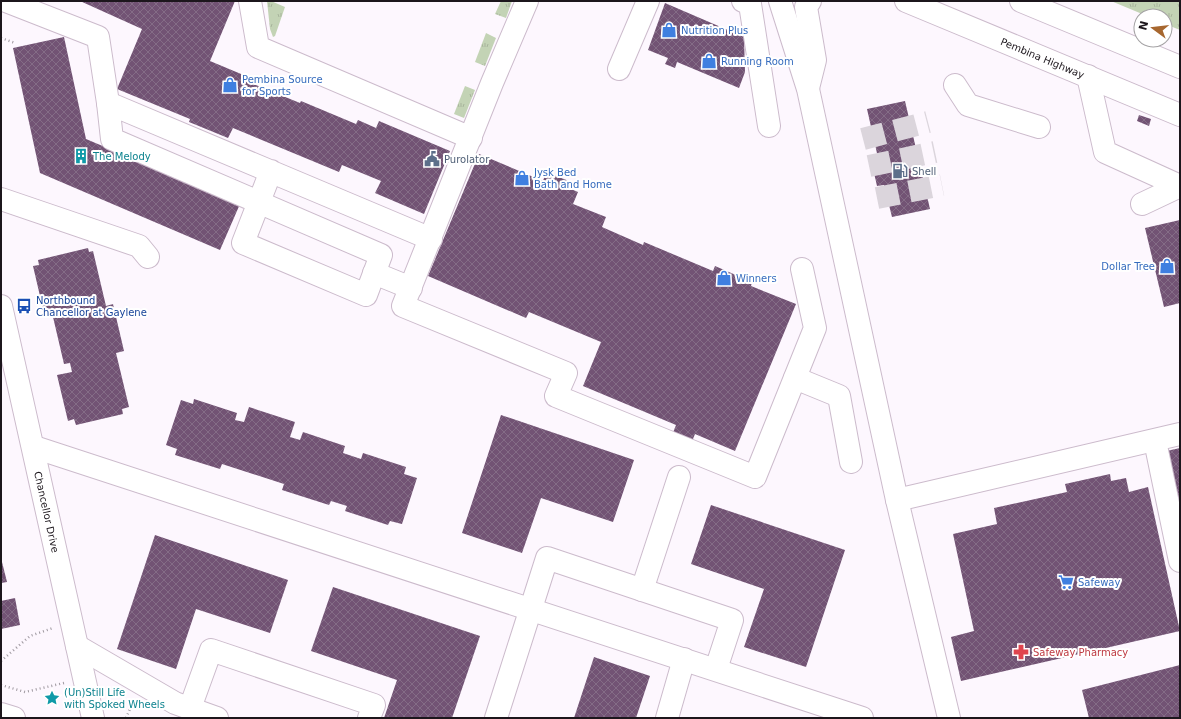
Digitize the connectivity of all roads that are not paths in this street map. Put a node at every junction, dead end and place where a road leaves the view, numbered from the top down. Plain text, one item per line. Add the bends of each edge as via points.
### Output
1 (6, 1) edge
2 (250, 1) edge
3 (528, 1) edge
4 (648, 1) edge
5 (742, 1) edge
6 (780, 1) edge
7 (810, 1) edge
8 (906, 1) edge
9 (1021, 1) edge
10 (1180, 67) edge
11 (619, 69) dead end
12 (1088, 76) junction
13 (955, 85) dead end
14 (808, 89) junction
15 (108, 103) junction
16 (1180, 115) edge
17 (770, 126) dead end
18 (1039, 127) dead end
19 (471, 138) junction
20 (271, 171) junction
21 (1180, 186) edge
22 (1, 199) edge
23 (259, 201) junction
24 (1142, 204) dead end
25 (431, 239) junction
26 (148, 257) dead end
27 (802, 269) dead end
28 (374, 273) junction
29 (411, 288) junction
30 (1, 306) edge
31 (795, 378) junction
32 (1180, 434) edge
33 (1155, 441) junction
34 (34, 447) junction
35 (851, 462) dead end
36 (678, 477) dead end
37 (898, 500) junction
38 (1180, 562) edge
39 (642, 590) junction
40 (529, 609) junction
41 (77, 646) junction
42 (684, 659) junction
43 (716, 670) junction
44 (190, 708) junction
45 (1, 714) edge
46 (834, 714) edge
47 (14, 718) edge
48 (93, 718) edge
49 (217, 718) edge
50 (369, 718) edge
51 (496, 718) edge
52 (667, 718) edge
53 (862, 718) edge
54 (950, 718) edge

1 - 15 main road via 98,37
2 - 19 main road via 258,47
3 - 19 main road
4 - 11 main road
5 - 17 main road via 750,4
6 - 14 main road
7 - 14 main road via 806,7 815,60
8 - 12 main road, Pembina Highway
9 - 10 main road
12 - 16 main road, Pembina Highway
12 - 21 main road via 1105,152
13 - 18 main road via 968,105
14 - 37 main road
15 - 20 main road
15 - 23 main road via 112,139
19 - 25 main road
20 - 23 main road
20 - 25 main road
21 - 24 main road
22 - 26 main road via 139,246
23 - 28 main road via 381,256
23 - 28 main road via 243,243 366,295
25 - 29 main road
27 - 31 main road via 816,328
28 - 29 main road
29 - 31 main road via 404,306 566,373 556,396 755,477
30 - 34 main road, Chancellor Drive
31 - 35 main road via 839,396
32 - 33 main road
33 - 37 main road
33 - 38 main road
34 - 40 main road
34 - 41 main road, Chancellor Drive
36 - 39 main road
37 - 54 main road
39 - 40 main road via 547,558
39 - 43 main road via 732,620
40 - 42 main road
40 - 51 main road
41 - 44 main road via 175,703
41 - 48 main road, Chancellor Drive
42 - 43 main road
42 - 52 main road
43 - 46 main road
44 - 49 main road
44 - 50 main road via 210,650 374,705
45 - 47 main road
46 - 53 main road

